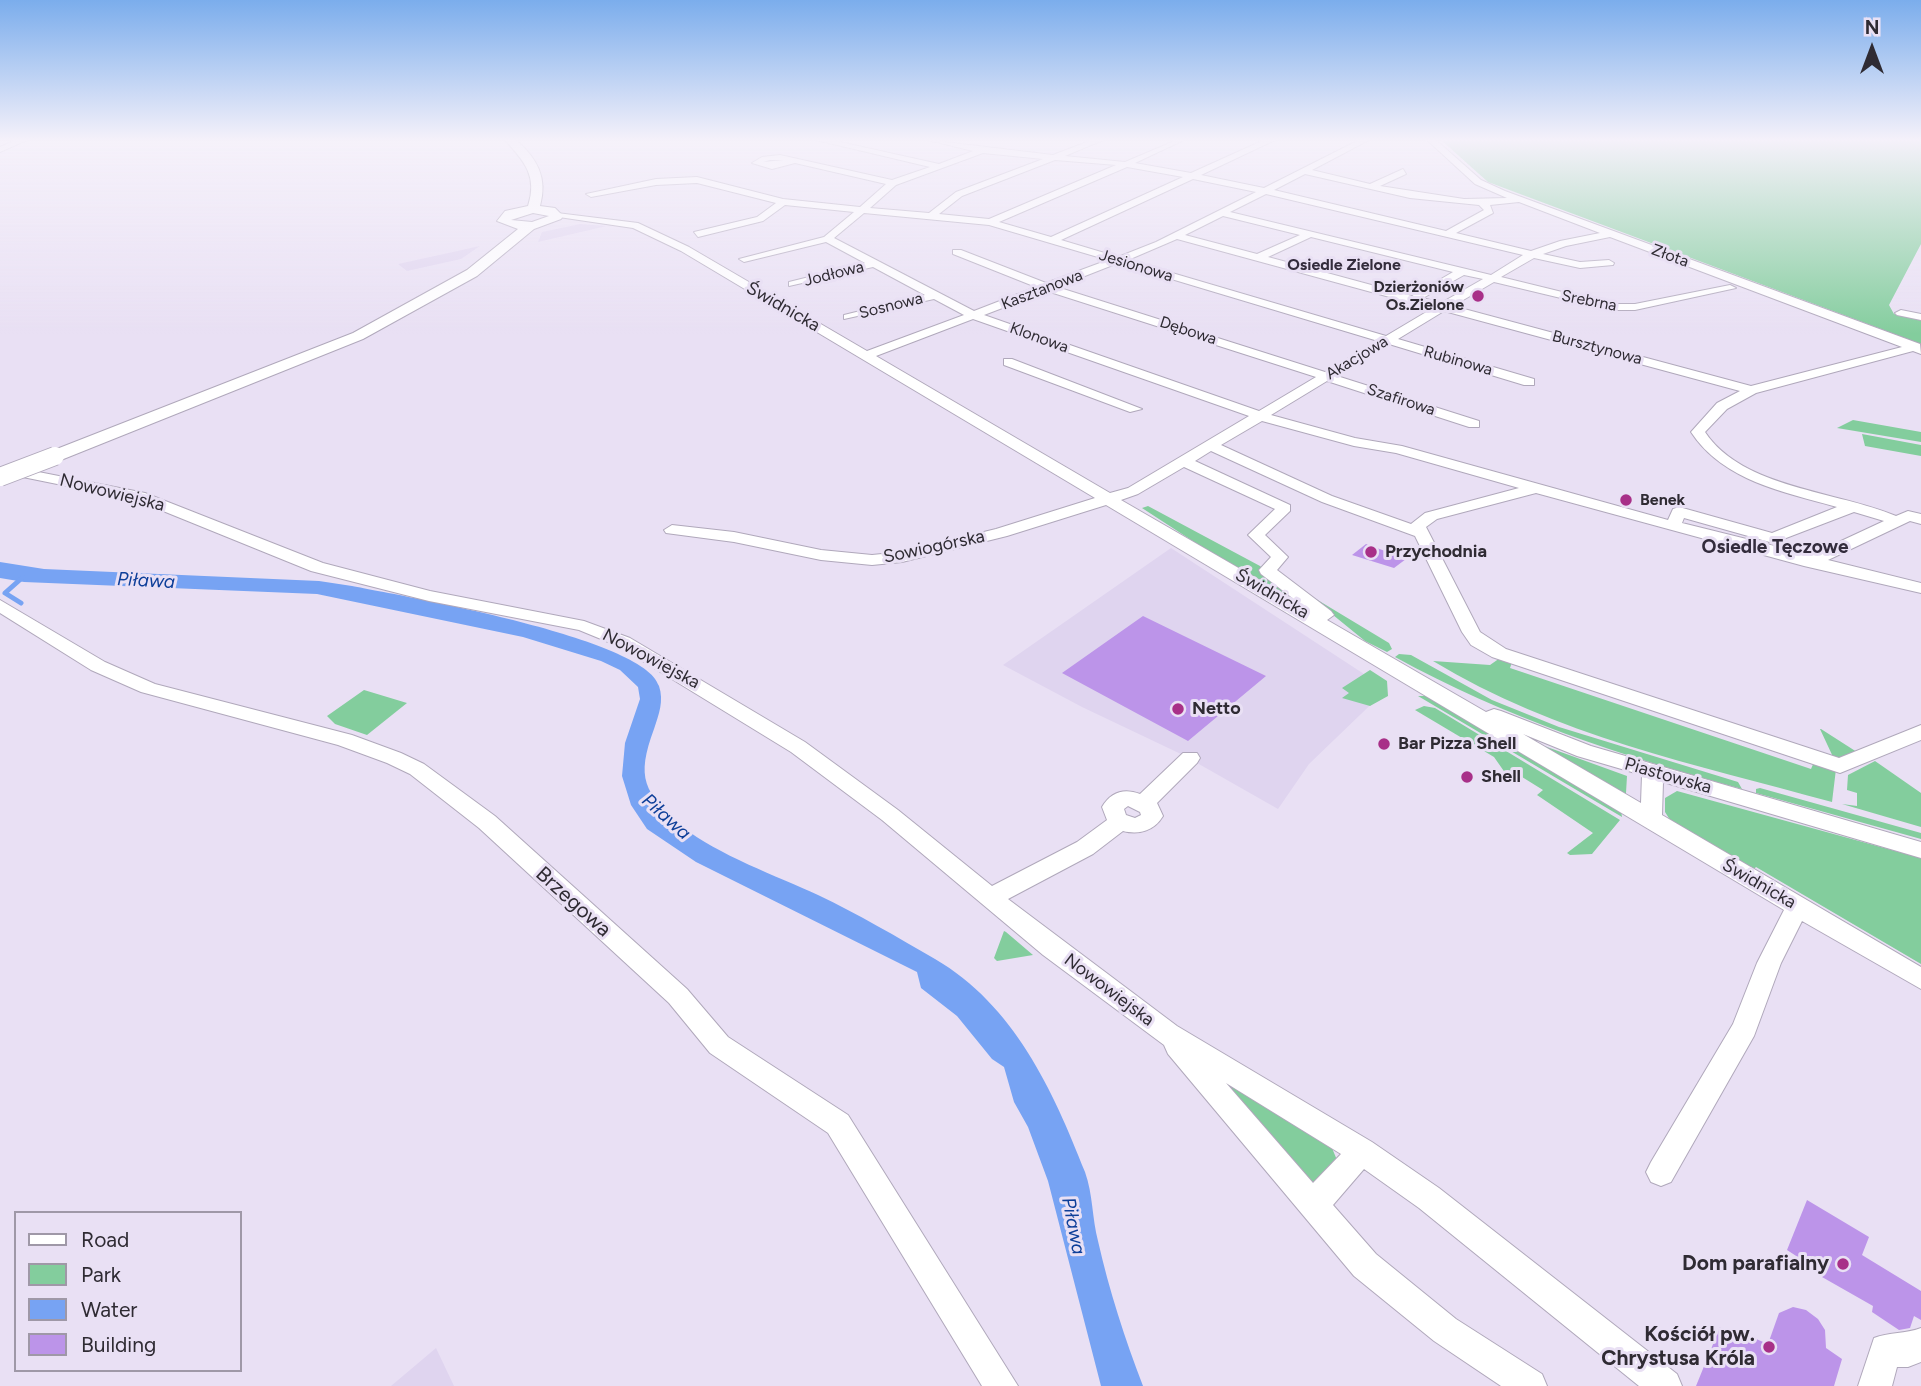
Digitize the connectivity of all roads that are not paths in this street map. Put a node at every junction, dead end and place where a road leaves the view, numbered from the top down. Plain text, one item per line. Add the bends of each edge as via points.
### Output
1 (1483, 204) edge
2 (537, 205) edge
3 (779, 205) edge
4 (813, 205) edge
5 (866, 205) edge
6 (945, 205) edge
7 (1031, 205) edge
8 (1129, 205) edge
9 (1239, 205) edge
10 (1326, 205) edge
11 (1532, 205) edge
12 (537, 209) junction
13 (861, 209) junction
14 (1223, 213) junction
15 (931, 216) junction
16 (555, 217) junction
17 (990, 222) junction
18 (524, 225) junction
19 (1449, 233) junction
20 (698, 234) dead end
21 (1310, 234) junction
22 (1611, 234) junction
23 (1177, 236) junction
24 (827, 239) junction
25 (1052, 240) junction
26 (957, 252) dead end
27 (1533, 254) junction
28 (1258, 258) junction
29 (744, 259) dead end
30 (1119, 261) junction
31 (1609, 263) dead end
32 (874, 264) junction
33 (1461, 272) junction
34 (1491, 279) junction
35 (793, 284) dead end
36 (1049, 287) junction
37 (1730, 288) dead end
38 (933, 296) junction
39 (1412, 300) junction
40 (1443, 308) junction
41 (1901, 313) dead end
42 (975, 316) junction
43 (848, 317) dead end
44 (1921, 317) edge
45 (1388, 340) junction
46 (1918, 348) edge
47 (866, 356) junction
48 (1008, 362) dead end
49 (1106, 363) junction
50 (1327, 376) junction
51 (1065, 382) junction
52 (1529, 382) dead end
53 (1752, 390) junction
54 (1135, 409) dead end
55 (1260, 416) junction
56 (1474, 424) dead end
57 (1210, 446) junction
58 (1184, 461) junction
59 (0, 469) edge
60 (0, 477) edge
61 (1534, 488) junction
62 (1327, 499) junction
63 (1110, 500) junction
64 (1285, 508) junction
65 (1852, 508) junction
66 (1921, 519) edge
67 (1898, 522) junction
68 (1673, 526) junction
69 (673, 530) dead end
70 (1421, 533) junction
71 (1810, 562) junction
72 (1921, 573) edge
73 (1912, 587) edge
74 (1921, 603) edge
75 (0, 605) edge
76 (1360, 646) junction
77 (1429, 687) junction
78 (1921, 732) edge
79 (1190, 758) dead end
80 (1653, 772) junction
81 (1651, 821) junction
82 (1919, 848) edge
83 (990, 898) junction
84 (1798, 906) junction
85 (1921, 979) edge
86 (1168, 1034) junction
87 (1362, 1151) junction
88 (1661, 1172) dead end
89 (1312, 1206) junction
90 (1921, 1345) edge
91 (1652, 1381) edge
92 (1001, 1386) edge
93 (1530, 1386) edge
94 (1875, 1386) edge

1 - 19 street via 1490,211
2 - 12 main road
3 - 20 street via 760,219
4 - 13 street, Jesionowa
5 - 13 street
6 - 15 street
7 - 17 street
8 - 25 street
9 - 14 street, Kasztanowa
10 - 19 street
11 - 22 street, Złota
12 - 16 main road via 551,211
12 - 18 main road via 502,219
13 - 15 street, Jesionowa
13 - 24 street
14 - 21 street, Srebrna
14 - 23 street, Kasztanowa
15 - 17 street, Jesionowa
16 - 18 main road
16 - 47 street, Świdnicka via 620,217 661,236
17 - 25 street, Jesionowa
18 - 60 main road, bridge via 493,258 454,285 358,336
19 - 27 street
21 - 28 street
21 - 33 street, Srebrna
22 - 27 street, Akacjowa
22 - 46 street, Złota
23 - 28 street, Bursztynowa
23 - 30 street, Kasztanowa
24 - 29 street
24 - 32 street, Klonowa
25 - 30 street, Jesionowa
26 - 36 street, Dębowa
27 - 31 street via 1580,265
27 - 34 street, Akacjowa
28 - 39 street, Bursztynowa
30 - 36 street, Kasztanowa
30 - 45 street, Jesionowa
32 - 35 street, Jodłowa
32 - 38 street, Klonowa
33 - 34 street, Srebrna
33 - 39 street
34 - 37 street, Srebrna via 1611,307 1635,307
34 - 40 street, Akacjowa
36 - 42 street, Kasztanowa
36 - 50 street, Dębowa
38 - 42 street, Klonowa
38 - 43 street, Sosnowa
39 - 40 street, Bursztynowa
40 - 45 street, Akacjowa
40 - 53 street, Bursztynowa
41 - 44 street
42 - 47 street, Kasztanowa
42 - 49 street, Klonowa
45 - 50 street, Akacjowa
45 - 52 street, Rubinowa
46 - 53 street
47 - 63 street, Świdnicka
48 - 51 street
49 - 51 street
49 - 55 street, Klonowa
50 - 55 street, Akacjowa
50 - 56 street, Szafirowa
51 - 54 street
53 - 65 street via 1722,406 1701,425 1701,439 1735,468
55 - 57 street, Akacjowa
55 - 61 street, Klonowa
57 - 58 street, Akacjowa
57 - 62 street
58 - 63 street, Akacjowa
58 - 64 street
59 - 83 street, Nowowiejska via 140,496 317,568 429,596 584,626 617,639 798,747
61 - 68 street, Klonowa
61 - 70 street via 1431,516 1419,526
62 - 64 street
62 - 70 street
63 - 69 street, Sowiogórska via 1001,533 872,560
63 - 76 street, Świdnicka
64 - 76 street via 1256,535 1280,556 1267,570
65 - 67 street via 1868,509
65 - 68 street via 1773,538 1679,512
66 - 67 street via 1908,516
67 - 71 street
68 - 71 street, Klonowa
70 - 78 street via 1477,641 1499,653 1840,766
71 - 73 street, Klonowa
72 - 73 street via 1904,580
73 - 74 street
75 - 92 street, Brzegowa via 98,666 148,688 345,740 394,758 417,769 487,822 678,996 719,1045 838,1124
76 - 77 street, Świdnicka
77 - 80 street, Piastowska via 1584,751
77 - 81 street, Świdnicka
79 - 83 street via 1145,803 1152,812 1148,821 1133,826 1120,821 1085,848
80 - 81 street
80 - 82 street, Piastowska
81 - 84 street, Świdnicka
83 - 86 street, Nowowiejska
84 - 85 street, Świdnicka
84 - 88 street via 1769,963 1745,1028
86 - 87 street, Nowowiejska
86 - 89 street, Nowowiejska
87 - 89 street
87 - 91 street, Nowowiejska via 1429,1198
89 - 93 street, Nowowiejska via 1375,1273 1445,1330
90 - 94 street via 1908,1351 1886,1350

